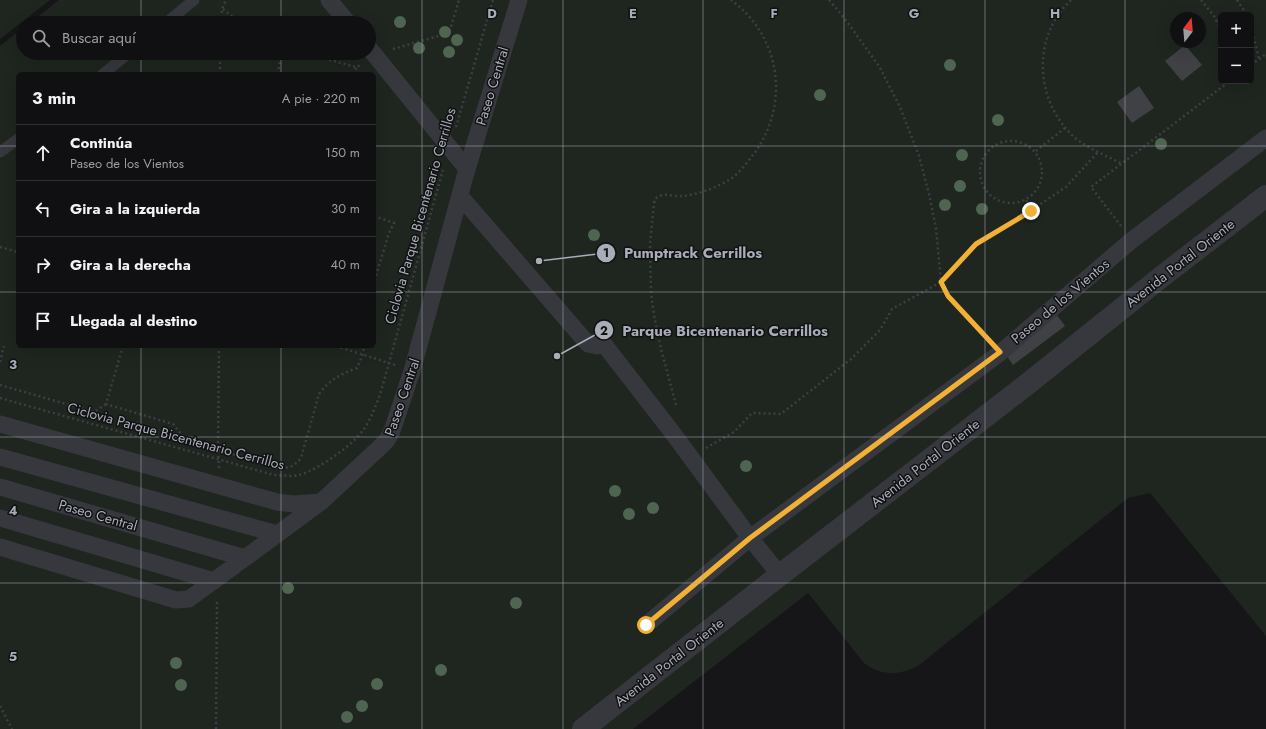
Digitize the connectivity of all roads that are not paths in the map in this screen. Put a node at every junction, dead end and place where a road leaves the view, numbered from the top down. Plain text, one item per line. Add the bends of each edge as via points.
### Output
1 (194, 0) edge
2 (329, 0) edge
3 (519, 0) edge
4 (175, 16) edge
5 (342, 16) edge
6 (376, 57) edge
7 (120, 60) edge
8 (105, 72) edge
9 (1266, 138) edge
10 (16, 140) edge
11 (0, 152) edge
12 (467, 169) junction
13 (460, 196) junction
14 (1266, 196) edge
15 (0, 424) edge
16 (0, 457) edge
17 (0, 487) edge
18 (321, 502) junction
19 (0, 518) edge
20 (277, 534) junction
21 (750, 538) junction
22 (0, 547) edge
23 (245, 558) junction
24 (780, 575) junction
25 (214, 581) junction
26 (646, 625) dead end
27 (583, 729) edge

1 - 4 lane
2 - 5 street
3 - 12 street, Paseo Central
6 - 12 street
7 - 8 lane
9 - 21 street, Paseo de los Vientos via 1132,240 1000,352
10 - 11 lane
12 - 13 street, Paseo Central
13 - 18 street, Paseo Central via 412,371 387,440
13 - 21 street via 588,344 603,344
14 - 24 street, Avenida Portal Oriente
15 - 18 street via 284,504
16 - 20 street
17 - 23 street, Paseo Central
18 - 20 street, Paseo Central
19 - 25 street
20 - 23 street, Paseo Central
21 - 24 street
21 - 26 street, Paseo de los Vientos
22 - 25 street via 176,600 189,599
23 - 25 street
24 - 27 street, Avenida Portal Oriente

